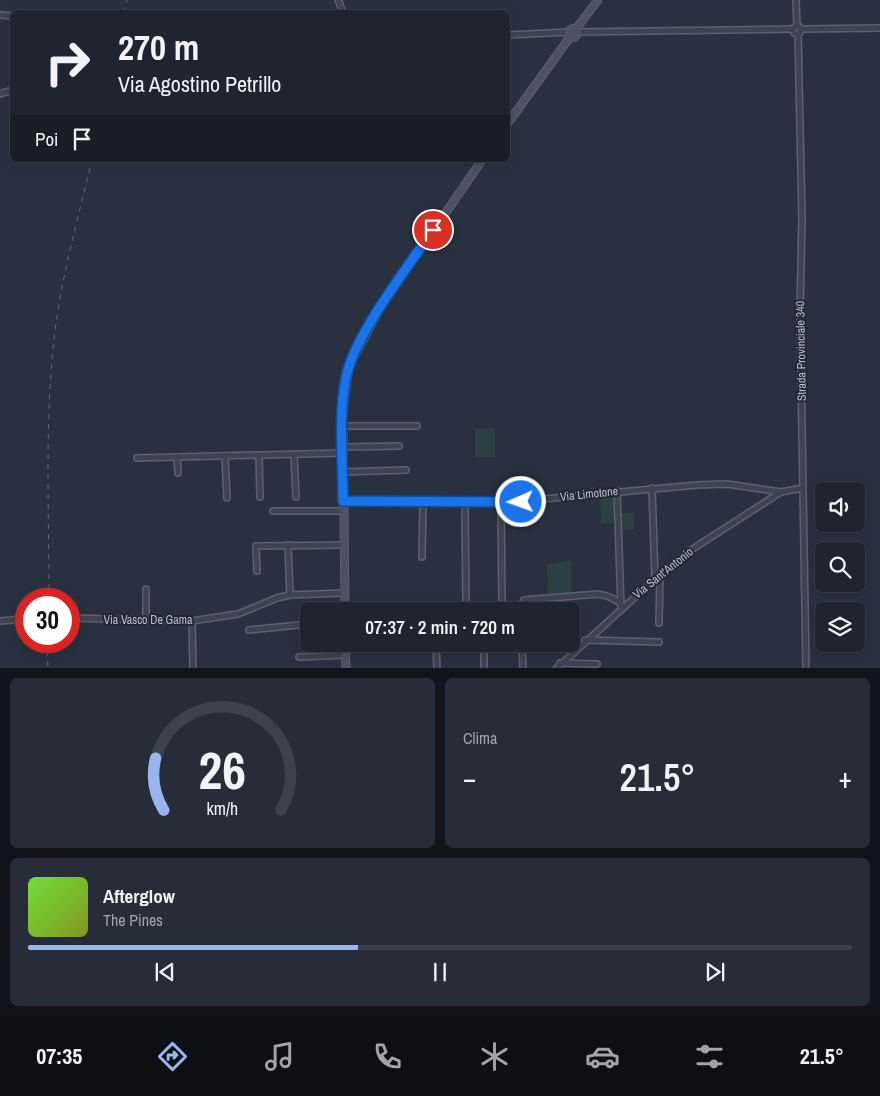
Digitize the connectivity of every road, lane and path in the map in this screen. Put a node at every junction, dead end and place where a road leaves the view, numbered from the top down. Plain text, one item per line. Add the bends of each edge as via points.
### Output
1 (598, 0) edge
2 (796, 0) edge
3 (880, 28) edge
4 (797, 29) junction
5 (510, 35) edge
6 (572, 35) junction
7 (510, 120) edge
8 (481, 162) edge
9 (343, 426) junction
10 (417, 426) dead end
11 (398, 446) dead end
12 (343, 450) junction
13 (294, 454) junction
14 (259, 455) junction
15 (225, 456) junction
16 (177, 457) junction
17 (136, 458) dead end
18 (406, 470) dead end
19 (343, 472) junction
20 (178, 473) dead end
21 (652, 488) junction
22 (803, 488) junction
23 (617, 491) junction
24 (781, 492) junction
25 (260, 497) dead end
26 (296, 497) dead end
27 (227, 498) dead end
28 (343, 501) junction
29 (424, 501) junction
30 (465, 502) junction
31 (501, 503) junction
32 (273, 511) dead end
33 (344, 511) junction
34 (288, 545) junction
35 (344, 545) junction
36 (422, 557) dead end
37 (257, 572) dead end
38 (660, 574) junction
39 (654, 579) junction
40 (146, 589) dead end
41 (344, 593) junction
42 (290, 595) junction
43 (502, 599) dead end
44 (344, 602) edge
45 (466, 602) edge
46 (522, 602) edge
47 (621, 605) junction
48 (80, 618) edge
49 (15, 620) edge
50 (0, 621) edge
51 (146, 621) junction
52 (192, 621) junction
53 (659, 623) dead end
54 (300, 625) edge
55 (249, 630) dead end
56 (585, 640) junction
57 (659, 642) dead end
58 (346, 652) edge
59 (436, 652) edge
60 (484, 652) edge
61 (522, 652) edge
62 (346, 656) junction
63 (299, 657) dead end
64 (560, 663) junction
65 (597, 664) dead end
66 (193, 668) edge
67 (346, 668) edge
68 (437, 668) edge
69 (484, 668) edge
70 (523, 668) edge
71 (556, 668) edge
72 (806, 668) edge

1 - 6 street
2 - 4 street, Strada Provinciale 340
3 - 4 street
4 - 6 street
4 - 22 street, Strada Provinciale 340 via 802,219
5 - 6 street
6 - 7 street
8 - 9 street via 381,307 358,347 345,379
9 - 10 street
9 - 12 street
11 - 12 street
12 - 13 street
12 - 19 street
13 - 14 street
13 - 26 street
14 - 15 street
14 - 25 street
15 - 16 street
15 - 27 street
16 - 17 street
16 - 20 street
18 - 19 street
19 - 28 street
21 - 23 street, Via Limotone
21 - 24 street, Via Limotone via 727,484
21 - 39 street
22 - 24 street, Via Limotone
22 - 72 street, Strada Provinciale 340
23 - 31 street, Via Limotone
23 - 47 street
24 - 38 street, Via Sant'Antonio
28 - 29 street, Via Limotone
28 - 33 street
29 - 30 street, Via Limotone
29 - 36 street
30 - 31 street, Via Limotone
30 - 45 street
31 - 43 street
32 - 33 street
33 - 35 street
34 - 35 street
34 - 37 street via 256,546
34 - 42 street
35 - 41 street
38 - 39 street, Via Sant'Antonio
38 - 53 street
39 - 47 street, Via Sant'Antonio
40 - 51 street
41 - 42 street, Via Vasco De Gama
41 - 44 street
42 - 52 street, Via Vasco De Gama via 238,614
46 - 47 street via 599,594
47 - 56 street, Via Sant'Antonio
48 - 51 street, Via Vasco De Gama
49 - 50 street
51 - 52 street, Via Vasco De Gama
52 - 66 street
54 - 55 street
56 - 57 street
56 - 64 street, Via Sant'Antonio
58 - 62 street
59 - 68 street
60 - 69 street
61 - 70 street
62 - 63 street
62 - 67 street
64 - 65 street
64 - 71 street, Via Sant'Antonio

